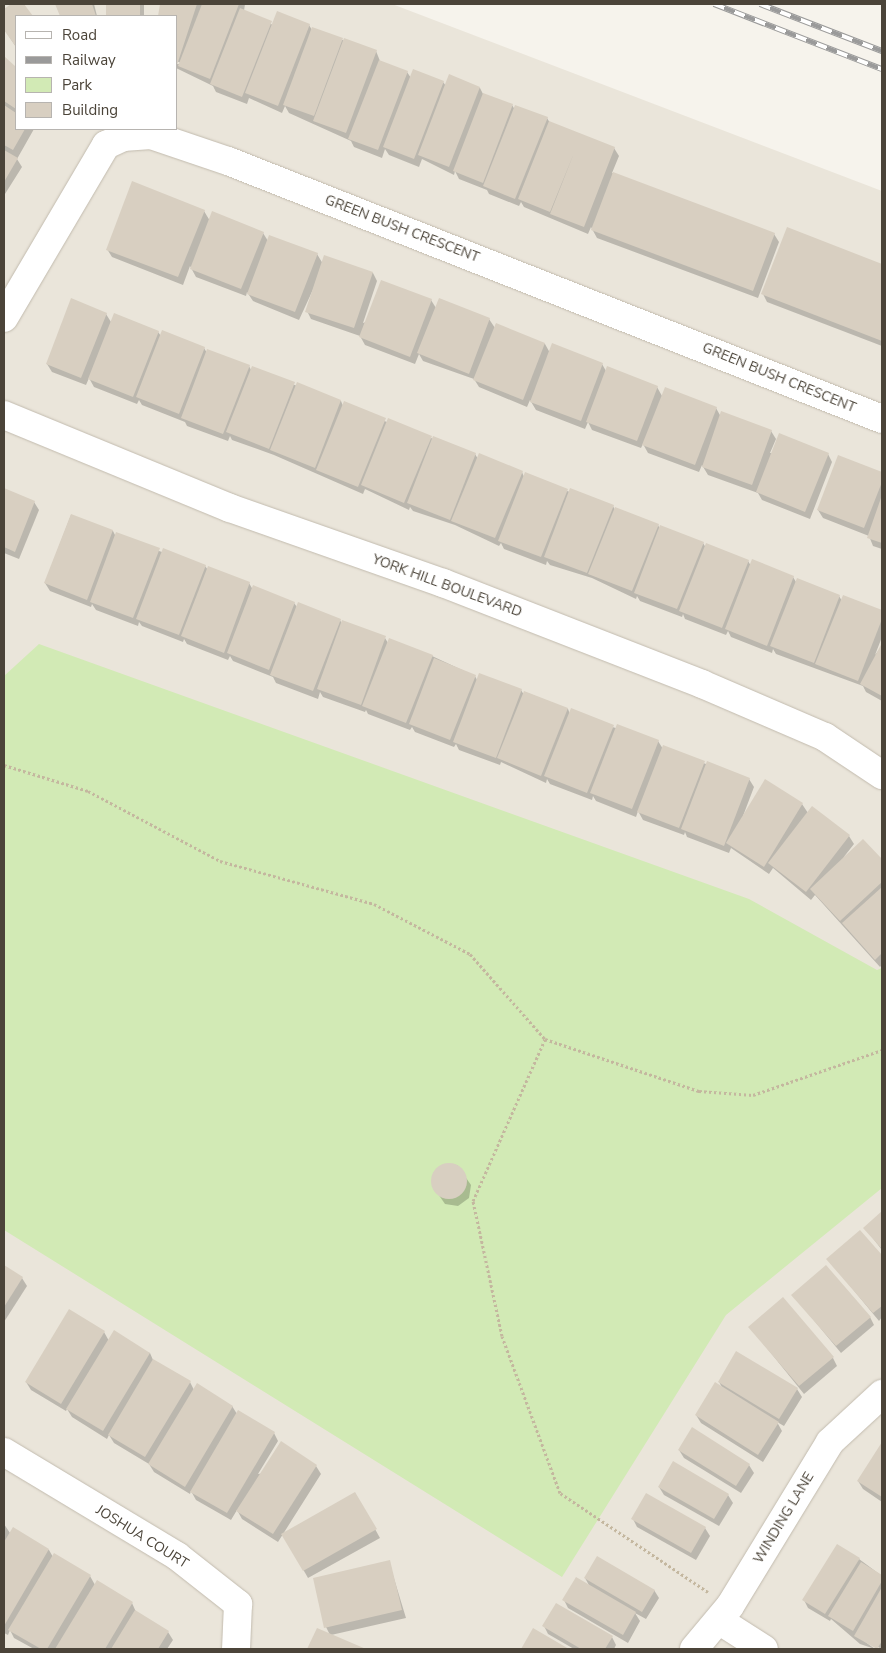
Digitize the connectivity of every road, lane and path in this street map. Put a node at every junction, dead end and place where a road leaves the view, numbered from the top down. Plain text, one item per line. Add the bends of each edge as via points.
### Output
1 (4, 318) edge
2 (4, 416) edge
3 (882, 419) edge
4 (4, 765) edge
5 (882, 775) edge
6 (545, 1039) junction
7 (882, 1050) edge
8 (882, 1394) edge
9 (4, 1452) edge
10 (725, 1614) junction
11 (236, 1649) edge
12 (694, 1649) edge
13 (764, 1649) edge

1 - 3 street, GREEN BUSH CRESCENT via 106,145 123,137 151,135 237,164
2 - 5 street, YORK HILL BOULEVARD via 230,508 443,583 702,684 825,737
4 - 6 path via 88,790 220,861 374,904 470,954
6 - 7 path via 699,1091 753,1095
6 - 10 path via 473,1201 502,1336 560,1493
8 - 10 street, WINDING LANE via 830,1442
9 - 11 street, JOSHUA COURT via 177,1556 238,1604
10 - 12 street, WINDING LANE
10 - 13 street

